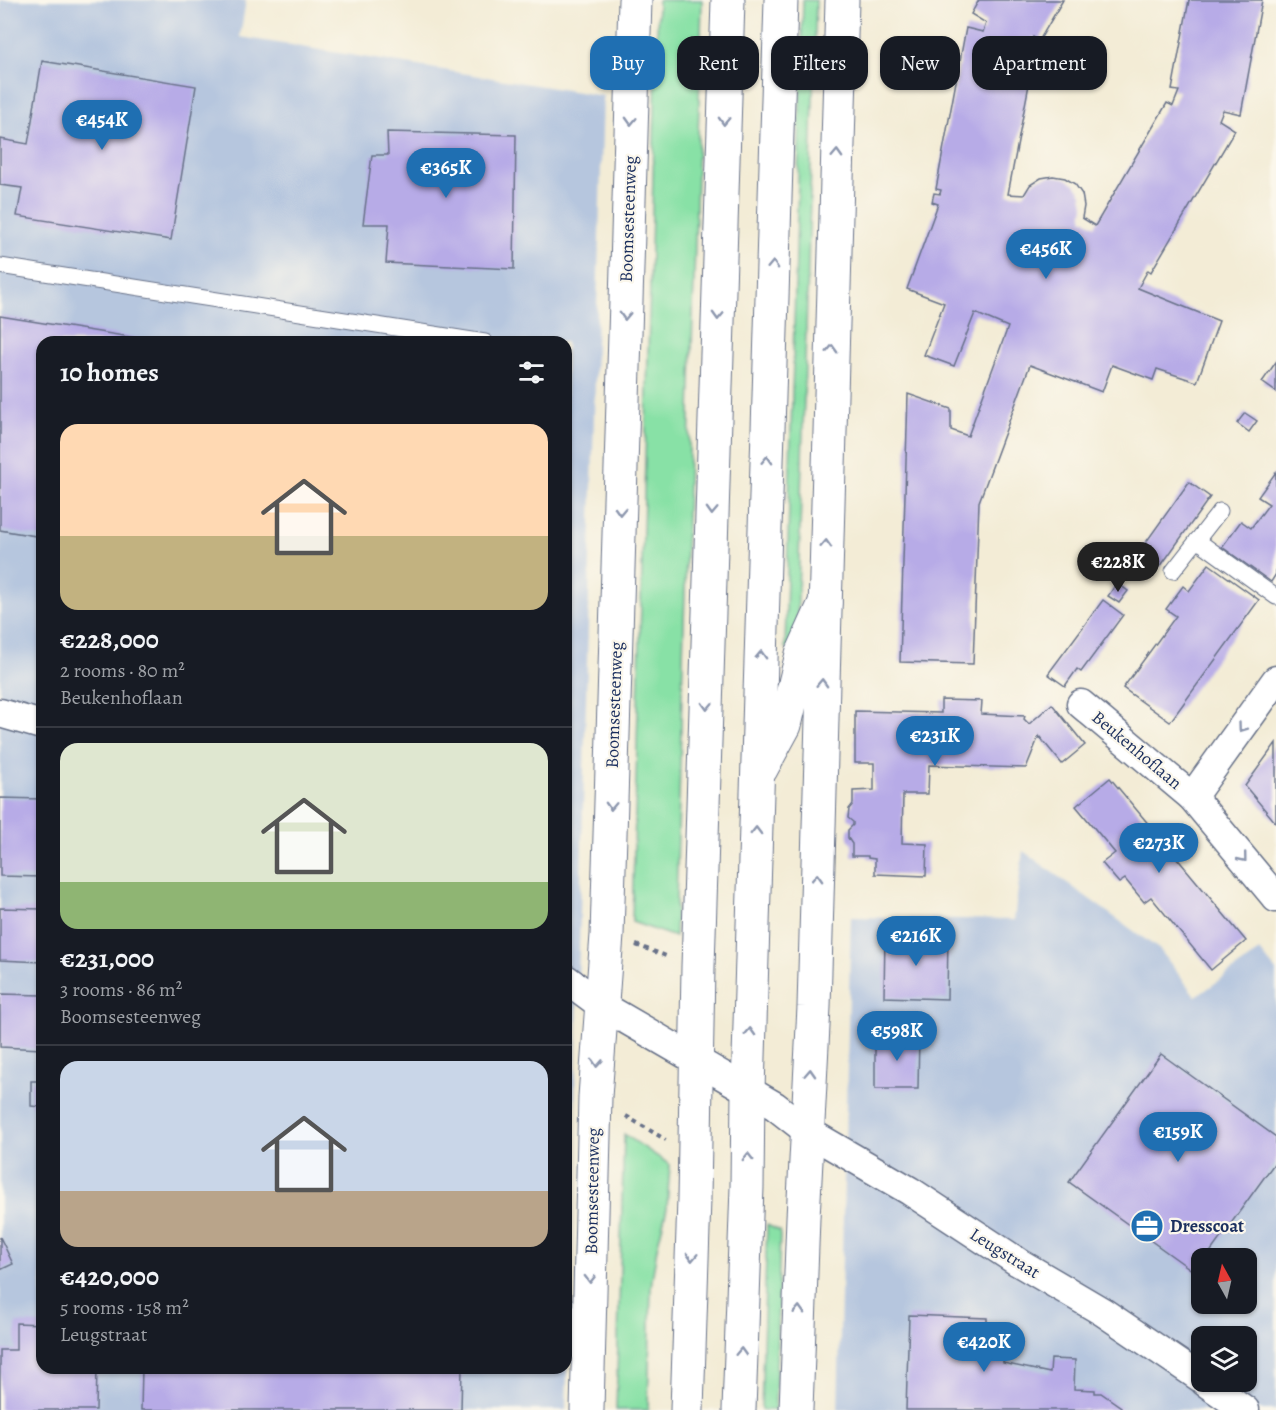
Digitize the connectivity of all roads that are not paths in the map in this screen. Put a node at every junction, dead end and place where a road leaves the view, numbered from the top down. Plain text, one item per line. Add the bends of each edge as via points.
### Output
1 (635, 0) edge
2 (728, 0) edge
3 (781, 0) edge
4 (842, 0) edge
5 (0, 266) edge
6 (447, 336) edge
7 (1220, 511) dead end
8 (1197, 540) junction
9 (1173, 571) dead end
10 (1276, 597) edge
11 (825, 603) junction
12 (1276, 680) edge
13 (1081, 704) dead end
14 (0, 712) edge
15 (36, 722) edge
16 (757, 776) junction
17 (1192, 797) junction
18 (1276, 898) edge
19 (572, 983) edge
20 (601, 1005) junction
21 (697, 1059) junction
22 (748, 1090) junction
23 (807, 1131) junction
24 (1191, 1371) edge
25 (1219, 1392) edge
26 (587, 1410) edge
27 (687, 1410) edge
28 (739, 1410) edge
29 (796, 1410) edge
30 (1245, 1410) edge

1 -> 20 main road, Boomsesteenweg via 608,913
2 -> 21 main road
16 -> 3 main road
11 -> 4 main road
5 - 6 lane
7 - 8 lane
8 - 9 lane
8 - 10 lane
11 - 16 main road via 802,654 785,725
23 -> 11 main road
12 -> 17 street, Beukenhoflaan
13 - 17 street, Beukenhoflaan
14 - 15 street
22 -> 16 main road
17 -> 18 street, Beukenhoflaan
19 - 20 street, Leugstraat
20 - 21 street, Leugstraat
20 -> 26 main road, Boomsesteenweg
21 - 22 street, Leugstraat
21 -> 27 main road
22 - 23 street, Leugstraat
28 -> 22 main road
23 - 24 street, Leugstraat via 1104,1312
29 -> 23 main road
25 - 30 street

